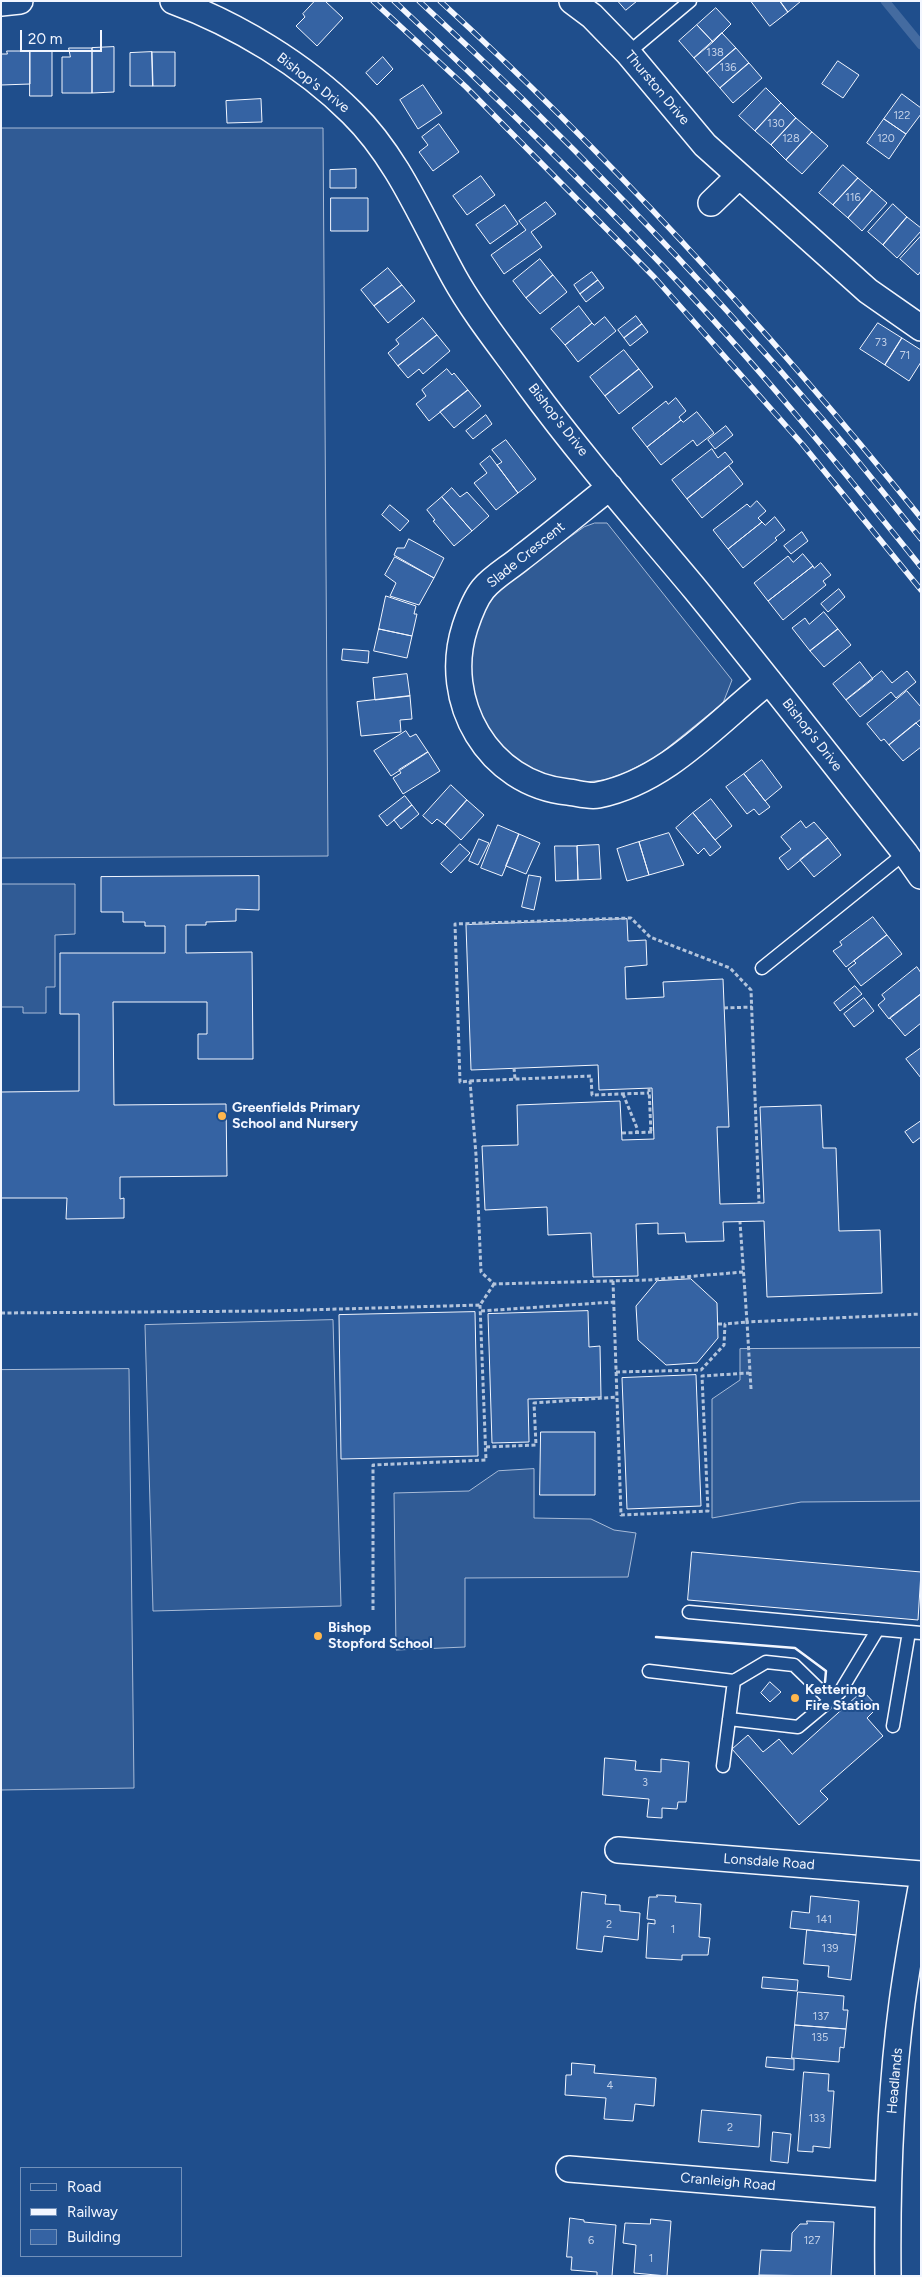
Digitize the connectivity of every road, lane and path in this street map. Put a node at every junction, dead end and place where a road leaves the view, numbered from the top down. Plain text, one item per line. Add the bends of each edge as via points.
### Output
1 (20, 1) edge
2 (173, 1) edge
3 (572, 1) edge
4 (690, 1) edge
5 (1, 3) edge
6 (628, 53) junction
7 (739, 176) junction
8 (711, 203) dead end
9 (921, 328) edge
10 (610, 487) junction
11 (770, 681) junction
12 (905, 853) junction
13 (921, 876) edge
14 (762, 968) dead end
15 (752, 1007) junction
16 (724, 1008) dead end
17 (514, 1068) dead end
18 (516, 1079) junction
19 (470, 1080) junction
20 (649, 1088) dead end
21 (649, 1093) junction
22 (624, 1094) junction
23 (622, 1133) dead end
24 (637, 1133) junction
25 (759, 1203) dead end
26 (740, 1222) dead end
27 (743, 1272) junction
28 (613, 1281) junction
29 (494, 1284) junction
30 (614, 1302) junction
31 (480, 1304) junction
32 (481, 1311) junction
33 (1, 1313) edge
34 (921, 1314) edge
35 (747, 1322) junction
36 (718, 1324) dead end
37 (725, 1324) junction
38 (701, 1370) junction
39 (616, 1372) junction
40 (750, 1373) junction
41 (702, 1376) junction
42 (751, 1389) dead end
43 (617, 1397) junction
44 (486, 1447) junction
45 (373, 1610) dead end
46 (689, 1612) dead end
47 (878, 1629) junction
48 (915, 1633) edge
49 (649, 1671) dead end
50 (734, 1681) junction
51 (830, 1700) junction
52 (730, 1719) junction
53 (893, 1726) dead end
54 (724, 1766) dead end
55 (618, 1850) dead end
56 (921, 1874) edge
57 (921, 1888) edge
58 (569, 2169) dead end
59 (887, 2195) junction
60 (888, 2276) edge

1 - 5 street
2 - 10 street, Bishop's Drive via 240,32 281,57 324,88 373,136 424,219 461,288 540,400
3 - 6 street, Thurston Drive via 592,16
4 - 6 lane
6 - 7 street, Thurston Drive via 705,145
7 - 8 street
7 - 9 street, Thurston Drive via 868,291
10 - 11 street, Bishop's Drive
10 - 11 street, Slade Crescent via 483,589 470,614 458,662 460,690 471,723 491,755 523,779 555,791 596,795 627,787 665,767
11 - 12 street, Bishop's Drive
12 - 13 street, Bishop's Drive
12 - 14 lane
15 - 16 path
15 - 19 path via 751,990 730,968 650,937 631,918 455,924 460,1082
15 - 25 path
17 - 18 path
18 - 19 path
18 - 22 path via 591,1076 592,1095
19 - 29 path via 481,1272
20 - 21 path
21 - 22 path
21 - 24 path via 652,1132
22 - 24 path
23 - 24 path
26 - 27 path
27 - 28 path
27 - 35 path
28 - 29 path
28 - 30 path
29 - 31 path
30 - 32 path
30 - 39 path
31 - 32 path
31 - 33 path via 271,1311
32 - 44 path
34 - 35 path
35 - 37 path
35 - 40 path
36 - 37 path
37 - 38 path via 724,1345
38 - 39 path
38 - 41 path
39 - 43 path
40 - 41 path
40 - 42 path
41 - 43 path via 708,1511 621,1515
43 - 44 path via 534,1403 536,1445
44 - 45 path via 486,1460 373,1464
46 - 47 lane
47 - 48 lane
47 - 51 lane via 840,1692
48 - 53 lane
49 - 50 lane
50 - 51 lane via 766,1662 794,1665
50 - 52 lane
51 - 52 lane via 798,1727
52 - 54 lane
55 - 56 street, Lonsdale Road
57 - 59 street, Headlands via 902,2004
58 - 59 street, Cranleigh Road
59 - 60 street, Headlands

